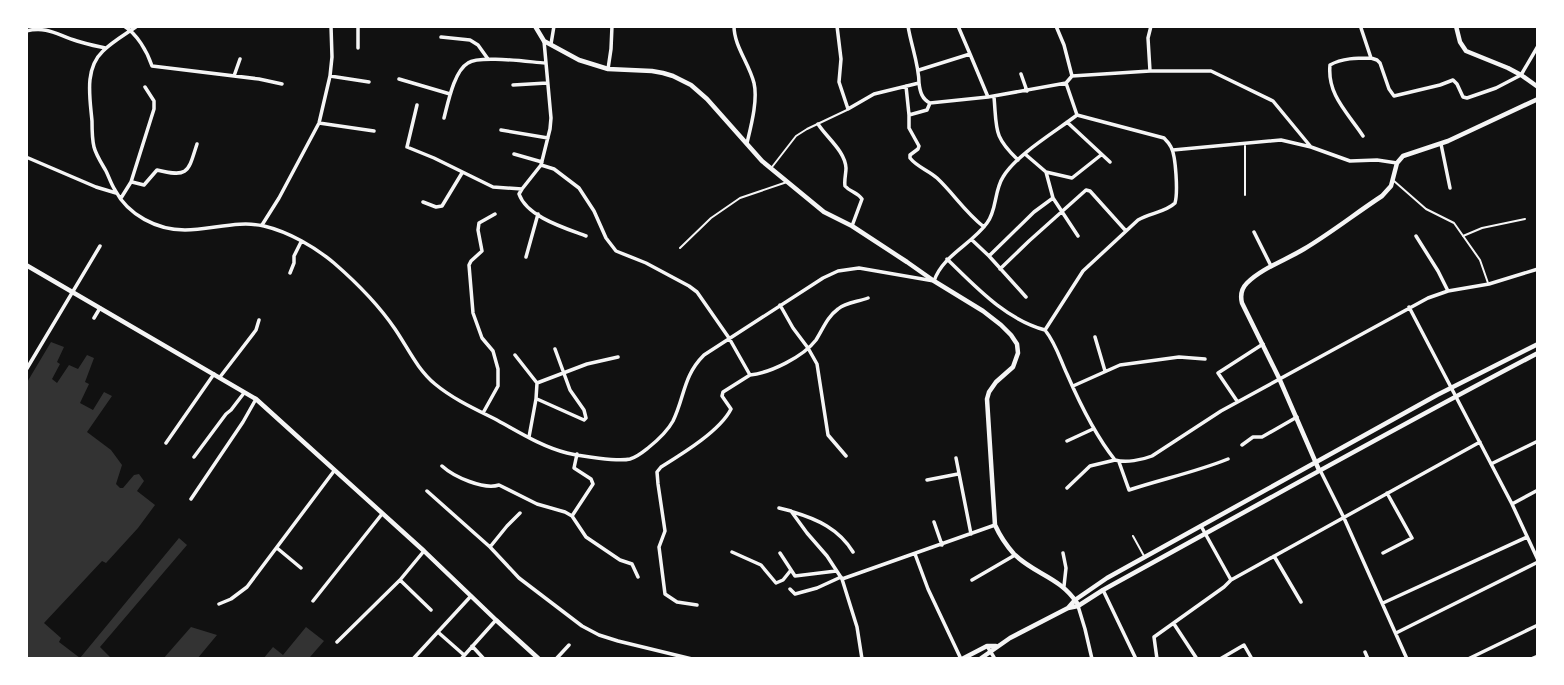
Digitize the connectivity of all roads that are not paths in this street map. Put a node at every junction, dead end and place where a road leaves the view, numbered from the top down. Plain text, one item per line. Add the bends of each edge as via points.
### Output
1 (124, 26) edge
2 (138, 26) edge
3 (331, 26) edge
4 (358, 26) edge
5 (534, 26) edge
6 (554, 26) edge
7 (612, 26) edge
8 (734, 26) edge
9 (837, 26) edge
10 (908, 26) edge
11 (958, 26) edge
12 (1056, 26) edge
13 (1151, 26) edge
14 (1456, 26) edge
15 (1361, 28) edge
16 (26, 31) edge
17 (131, 31) junction
18 (441, 37) dead end
19 (544, 41) junction
20 (551, 44) junction
21 (1538, 46) edge
22 (106, 48) junction
23 (358, 48) dead end
24 (970, 54) junction
25 (1371, 58) junction
26 (240, 59) dead end
27 (488, 59) junction
28 (545, 63) junction
29 (608, 69) junction
30 (919, 70) junction
31 (1150, 71) junction
32 (1021, 74) dead end
33 (1521, 75) junction
34 (234, 76) junction
35 (330, 76) junction
36 (1072, 76) junction
37 (399, 79) dead end
38 (369, 82) dead end
39 (547, 83) junction
40 (919, 83) junction
41 (1066, 83) junction
42 (282, 84) dead end
43 (513, 85) dead end
44 (906, 86) junction
45 (145, 87) dead end
46 (1538, 87) edge
47 (1027, 91) junction
48 (450, 94) junction
49 (994, 96) junction
50 (988, 97) junction
51 (1538, 99) edge
52 (930, 103) junction
53 (417, 105) dead end
54 (848, 109) junction
55 (909, 115) junction
56 (1076, 115) junction
57 (444, 118) dead end
58 (1067, 122) junction
59 (319, 123) junction
60 (818, 124) junction
61 (501, 130) dead end
62 (374, 131) dead end
63 (1363, 136) dead end
64 (548, 138) junction
65 (197, 144) dead end
66 (1441, 144) junction
67 (747, 145) junction
68 (1245, 145) junction
69 (1311, 147) junction
70 (1173, 150) junction
71 (514, 154) dead end
72 (1026, 154) junction
73 (1101, 155) junction
74 (26, 157) edge
75 (1018, 160) junction
76 (1110, 162) dead end
77 (542, 163) junction
78 (1397, 163) junction
79 (771, 169) junction
80 (1046, 172) junction
81 (462, 173) junction
82 (788, 181) junction
83 (1394, 181) junction
84 (131, 182) junction
85 (1450, 188) dead end
86 (522, 189) junction
87 (116, 193) junction
88 (1245, 195) dead end
89 (121, 198) junction
90 (1053, 198) junction
91 (423, 202) dead end
92 (1061, 212) junction
93 (495, 214) dead end
94 (538, 215) junction
95 (1525, 219) dead end
96 (262, 226) junction
97 (852, 226) junction
98 (984, 227) junction
99 (1126, 231) junction
100 (1254, 232) dead end
101 (586, 236) dead end
102 (1078, 236) dead end
103 (1416, 236) dead end
104 (1462, 236) junction
105 (971, 240) junction
106 (301, 242) junction
107 (100, 246) dead end
108 (680, 248) dead end
109 (989, 256) junction
110 (526, 257) dead end
111 (947, 259) junction
112 (26, 265) edge
113 (1271, 266) junction
114 (1000, 269) junction
115 (1538, 269) edge
116 (290, 273) dead end
117 (934, 281) junction
118 (1489, 284) junction
119 (1448, 291) junction
120 (72, 292) junction
121 (1026, 297) dead end
122 (868, 298) dead end
123 (780, 305) junction
124 (1409, 307) junction
125 (100, 308) junction
126 (94, 318) dead end
127 (259, 320) dead end
128 (1045, 330) junction
129 (1095, 337) dead end
130 (729, 338) junction
131 (1262, 344) junction
132 (1538, 344) edge
133 (808, 348) junction
134 (555, 349) dead end
135 (1538, 353) edge
136 (515, 355) dead end
137 (618, 357) dead end
138 (1205, 359) dead end
139 (26, 370) edge
140 (1105, 371) junction
141 (563, 372) junction
142 (214, 374) junction
143 (750, 375) junction
144 (220, 377) junction
145 (1279, 378) junction
146 (537, 383) junction
147 (1073, 386) junction
148 (1452, 388) junction
149 (245, 391) junction
150 (1456, 396) junction
151 (536, 398) junction
152 (256, 399) junction
153 (1237, 401) junction
154 (483, 413) junction
155 (1297, 417) junction
156 (1093, 429) junction
157 (529, 437) junction
158 (1067, 441) dead end
159 (1538, 441) edge
160 (1480, 442) junction
161 (166, 443) dead end
162 (1242, 445) dead end
163 (577, 454) junction
164 (846, 456) dead end
165 (194, 457) dead end
166 (956, 458) dead end
167 (1228, 459) dead end
168 (1117, 461) junction
169 (1315, 463) junction
170 (1491, 464) junction
171 (442, 466) dead end
172 (1319, 470) junction
173 (334, 471) junction
174 (958, 474) junction
175 (926, 480) dead end
176 (1067, 488) dead end
177 (1538, 490) edge
178 (427, 491) dead end
179 (1387, 494) junction
180 (191, 499) dead end
181 (1512, 504) junction
182 (779, 508) dead end
183 (790, 512) junction
184 (520, 513) dead end
185 (382, 514) junction
186 (572, 516) junction
187 (1343, 518) junction
188 (934, 522) dead end
189 (995, 525) junction
190 (1202, 526) junction
191 (1205, 533) junction
192 (971, 534) junction
193 (1133, 536) dead end
194 (1527, 537) junction
195 (942, 545) junction
196 (490, 547) junction
197 (1535, 547) edge
198 (277, 548) junction
199 (424, 551) junction
200 (732, 552) dead end
201 (853, 552) dead end
202 (780, 553) dead end
203 (1063, 553) dead end
204 (1383, 553) dead end
205 (915, 554) junction
206 (1015, 555) junction
207 (1274, 556) junction
208 (1144, 557) junction
209 (1538, 561) edge
210 (301, 568) dead end
211 (791, 570) junction
212 (836, 571) junction
213 (638, 577) dead end
214 (841, 578) junction
215 (400, 580) junction
216 (972, 580) dead end
217 (1231, 580) junction
218 (1064, 586) junction
219 (790, 589) dead end
220 (1102, 590) junction
221 (471, 596) junction
222 (313, 601) dead end
223 (1301, 602) dead end
224 (1077, 603) junction
225 (1382, 603) junction
226 (219, 604) dead end
227 (696, 605) dead end
228 (431, 610) dead end
229 (496, 620) junction
230 (1174, 624) junction
231 (1538, 625) edge
232 (439, 633) junction
233 (1396, 634) junction
234 (337, 642) dead end
235 (569, 645) dead end
236 (472, 646) junction
237 (987, 646) junction
238 (996, 646) junction
239 (991, 652) junction
240 (1365, 652) dead end
241 (1538, 656) edge
242 (462, 657) edge
243 (482, 658) edge
244 (413, 659) edge
245 (539, 659) edge
246 (556, 659) edge
247 (692, 659) edge
248 (862, 659) edge
249 (961, 659) edge
250 (980, 659) edge
251 (995, 659) edge
252 (1092, 659) edge
253 (1136, 659) edge
254 (1157, 659) edge
255 (1198, 659) edge
256 (1220, 659) edge
257 (1252, 659) edge
258 (1368, 659) edge
259 (1407, 659) edge
260 (1468, 659) edge
261 (1531, 659) edge

1 - 17 street
2 - 17 street
3 - 35 street
4 - 23 street
5 - 19 main road
6 - 20 street
7 - 29 street
8 - 67 street via 735,40 755,85
9 - 54 street via 839,82
10 - 30 street
11 - 24 street
12 - 36 street
13 - 31 street
14 - 33 main road via 1466,51
15 - 25 street
16 - 22 street via 51,30
17 - 22 street
17 - 34 street via 152,66
18 - 27 street via 470,40
19 - 20 main road
19 - 28 street
20 - 29 main road
21 - 33 street
22 - 87 street via 93,65 89,84 94,146
24 - 30 street
24 - 50 street
25 - 33 street via 1380,63 1394,96 1453,80 1465,99
25 - 63 street via 1333,63 1329,75 1332,90
26 - 34 street
27 - 28 street
27 - 48 street via 465,65
28 - 39 street
29 - 67 main road via 652,71 682,80 707,99
30 - 40 street
31 - 36 street
31 - 69 street via 1211,71 1268,98
32 - 47 street
33 - 46 main road
34 - 42 street
35 - 38 street
35 - 59 street
36 - 41 street
37 - 48 street
39 - 43 street
39 - 64 street
40 - 44 street
40 - 52 street
41 - 47 street
41 - 56 street
44 - 54 street via 874,94
44 - 55 street
45 - 84 street via 154,109
47 - 49 street
48 - 57 street
49 - 50 street
49 - 75 street via 997,134
50 - 52 street
51 - 66 main road
52 - 55 street via 927,110
53 - 81 street via 407,147
54 - 60 lane
55 - 98 street via 909,128 919,146 910,155 911,161 933,174
56 - 58 street
56 - 70 street via 1164,138
58 - 72 street
58 - 73 street
59 - 62 street
59 - 96 street
60 - 79 lane via 796,136
60 - 97 street via 842,155 845,186 862,199
61 - 64 street
64 - 77 street
65 - 84 street via 186,171 157,170 144,185
66 - 78 main road via 1406,155
66 - 85 street
67 - 79 main road
68 - 69 street via 1281,140
68 - 70 street
68 - 88 lane
69 - 78 street via 1350,161
70 - 99 street via 1178,186 1175,203 1146,215
71 - 77 street
72 - 75 street
72 - 80 street
73 - 76 street
73 - 80 street via 1072,178
74 - 87 street
75 - 98 street via 1003,177
77 - 86 street
77 - 130 street via 579,188 616,251 689,286
78 - 83 main road
79 - 82 main road
80 - 90 street
81 - 86 street via 493,187
81 - 91 street via 442,206
82 - 97 main road via 824,212
82 - 108 lane via 740,198
83 - 104 lane via 1436,215 1454,223
83 - 113 main road via 1382,196
84 - 89 street
86 - 94 street via 520,199
87 - 89 street
89 - 96 street via 139,217 170,229
90 - 92 street
90 - 109 street
92 - 99 street via 1090,191
92 - 102 street
92 - 114 street
93 - 154 street via 479,223 482,251 469,265 473,313 498,369 498,386
94 - 101 street
94 - 110 street
95 - 104 lane
96 - 106 street
97 - 117 main road
98 - 105 street
99 - 128 street via 1083,271
100 - 113 street
103 - 119 street
104 - 118 lane via 1480,260
105 - 109 street
105 - 111 street
106 - 116 street
106 - 154 street via 330,260 372,299 436,385
107 - 120 street
109 - 114 street
111 - 117 street
111 - 128 street via 988,298 1027,325
112 - 120 main road
113 - 131 main road via 1247,282 1241,292
114 - 121 street
115 - 118 street
117 - 123 street via 849,269 823,278
117 - 189 main road via 983,311 1017,345 1017,361 992,387 987,399
118 - 119 street
119 - 124 street
120 - 125 main road
120 - 139 street
122 - 133 street via 834,312
123 - 130 street
123 - 133 street
124 - 145 street
124 - 148 street
125 - 126 street
125 - 142 main road
127 - 144 street
128 - 147 street
129 - 140 street
130 - 143 street
130 - 163 street via 694,365 673,420 651,446 630,459
131 - 145 main road
131 - 153 street via 1216,372
132 - 148 main road
133 - 143 street via 788,362
133 - 164 street via 819,370 828,435
134 - 141 street
135 - 150 main road
136 - 146 street
137 - 141 street
138 - 140 street via 1154,359
140 - 147 street
141 - 146 street
141 - 151 street via 585,419
142 - 144 main road
142 - 161 street
143 - 227 street via 723,393 730,409 727,414 657,472 664,519 659,547 665,594 677,602
144 - 149 main road
145 - 153 street
145 - 155 main road
146 - 151 street
147 - 156 street
148 - 150 street
148 - 169 main road
149 - 152 main road
149 - 165 street
150 - 160 street
150 - 172 main road
151 - 157 street
152 - 173 main road
152 - 180 street
153 - 168 street via 1152,456
154 - 157 street
155 - 162 street
155 - 169 main road
156 - 158 street
156 - 168 street
157 - 163 street
159 - 170 street
160 - 170 street
160 - 179 street
163 - 186 street via 574,468 593,484
166 - 174 street
167 - 168 street via 1129,490
168 - 176 street via 1090,466
169 - 172 main road
169 - 190 main road
170 - 181 street
171 - 186 street via 469,481 497,485
172 - 187 street
172 - 191 main road
173 - 185 main road
173 - 198 street
174 - 175 street
174 - 192 street
177 - 181 street
178 - 196 street
179 - 187 street
179 - 204 street via 1412,538
181 - 194 street
182 - 183 street
183 - 201 street via 824,524 841,535
183 - 212 street
184 - 196 street
185 - 199 main road
185 - 222 street
186 - 213 street via 586,537 632,564
187 - 207 street
187 - 225 street
188 - 195 street
189 - 192 street
189 - 206 main road
190 - 191 street
190 - 208 main road
191 - 217 street
191 - 220 main road
192 - 195 street
193 - 208 lane
194 - 197 street
194 - 225 street
195 - 205 street
196 - 247 street via 519,578 582,626 599,635
197 - 209 street
198 - 210 street
198 - 226 street via 247,587
199 - 215 street
199 - 221 main road
200 - 211 street via 758,563 776,583
202 - 211 street
203 - 218 street
205 - 214 street
205 - 249 street
206 - 216 street
206 - 218 main road
207 - 217 street
207 - 223 street
208 - 224 main road via 1107,578
209 - 233 street
211 - 212 street via 795,576
212 - 214 street
214 - 219 street via 796,593
214 - 248 street
215 - 228 street
215 - 234 street
217 - 230 street
218 - 224 main road
220 - 224 main road
220 - 253 street
221 - 229 main road
221 - 232 street
224 - 238 main road
224 - 252 street
225 - 233 street
229 - 236 street
229 - 245 main road
230 - 254 street via 1154,637
230 - 255 street
231 - 260 street
232 - 242 street
232 - 244 street
233 - 259 street
235 - 246 street
236 - 242 street
236 - 243 street
237 - 238 main road
237 - 239 street
237 - 249 main road
238 - 239 main road
239 - 250 main road
239 - 251 street
240 - 258 street
241 - 261 street
256 - 257 street via 1244,645

